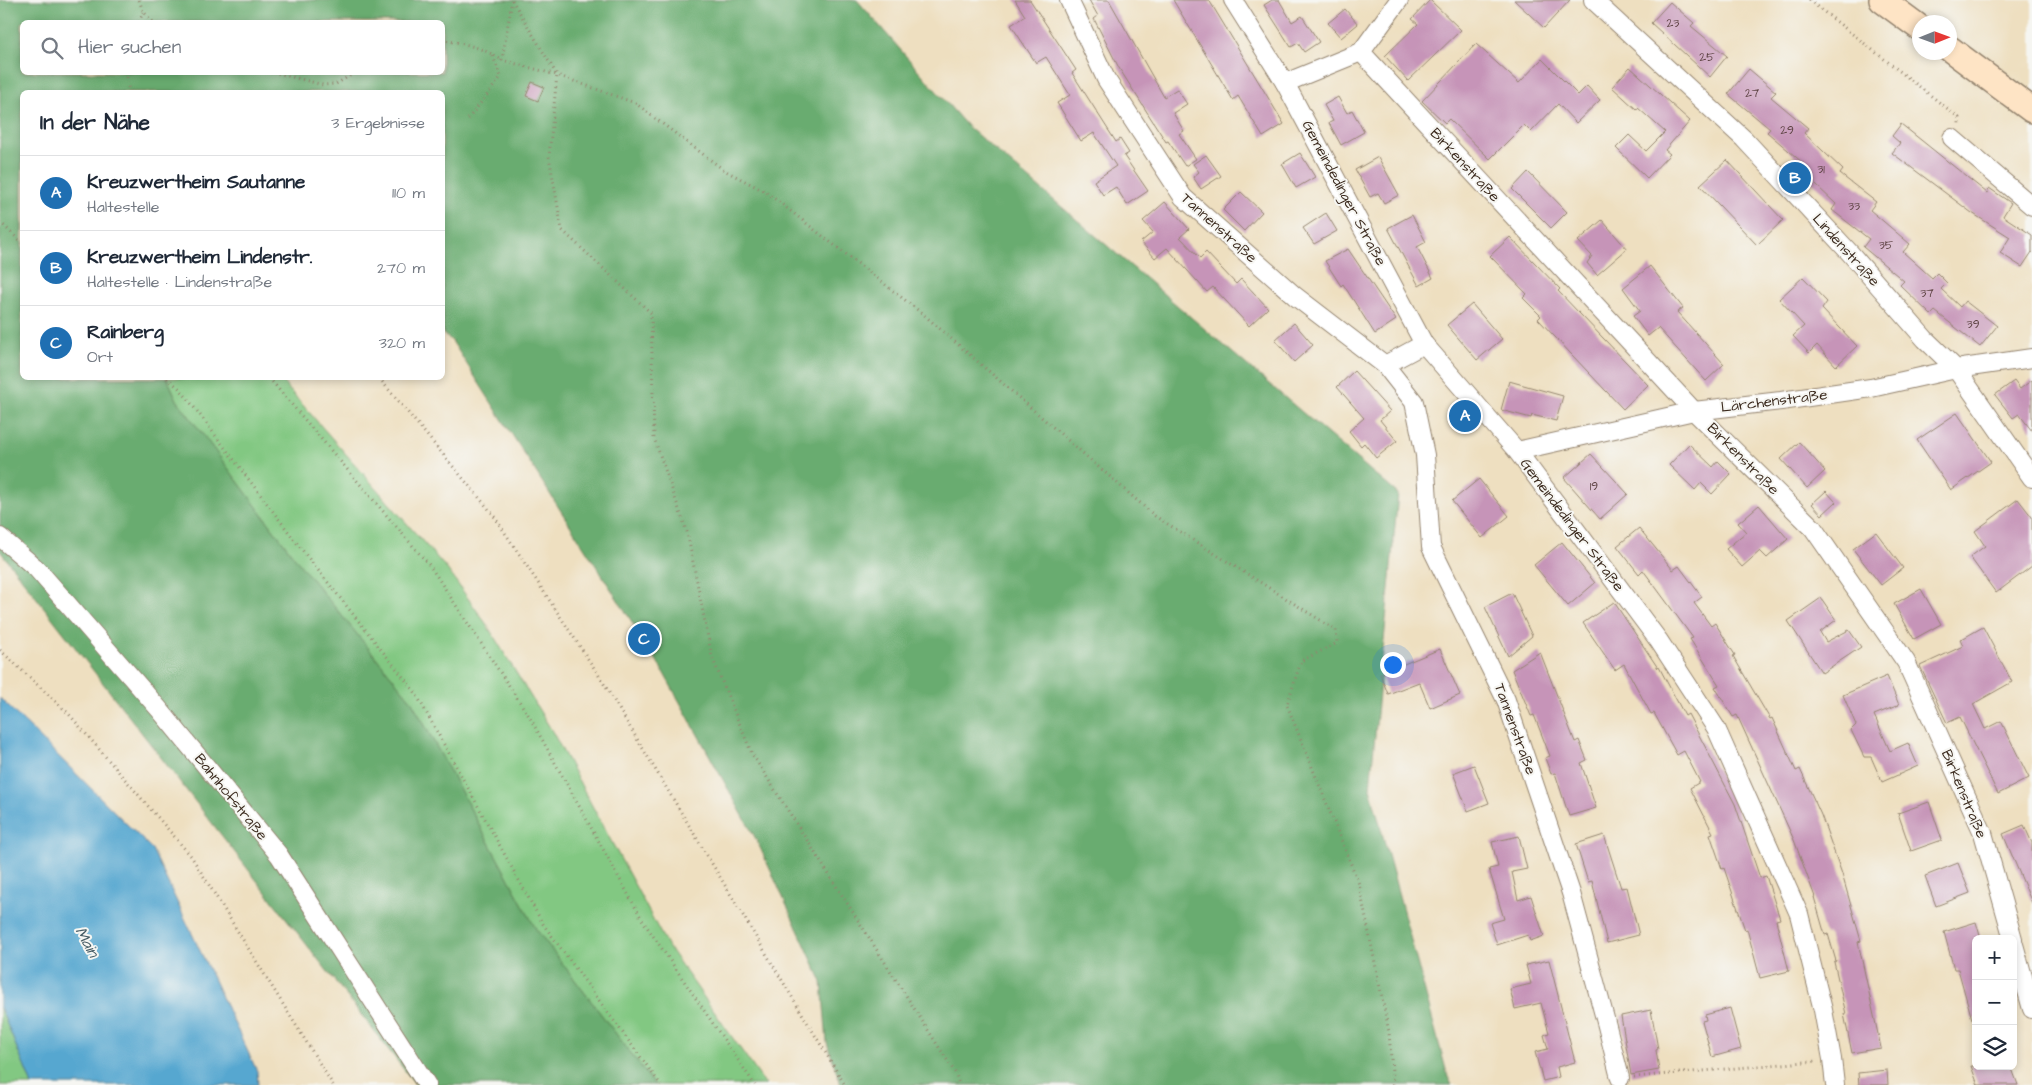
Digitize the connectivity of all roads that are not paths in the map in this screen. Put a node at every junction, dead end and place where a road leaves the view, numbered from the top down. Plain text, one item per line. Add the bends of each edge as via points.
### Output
1 (1068, 0) edge
2 (1234, 0) edge
3 (1399, 0) edge
4 (1593, 0) edge
5 (1882, 0) edge
6 (1912, 22) edge
7 (1361, 52) junction
8 (1957, 55) edge
9 (1285, 83) junction
10 (2032, 110) edge
11 (1952, 138) road end
12 (2032, 206) edge
13 (1424, 344) junction
14 (2032, 358) edge
15 (1385, 365) junction
16 (1956, 369) junction
17 (1694, 411) junction
18 (1517, 451) junction
19 (2032, 478) edge
20 (0, 537) edge
21 (2019, 945) edge
22 (2032, 1010) edge
23 (1620, 1078) road end
24 (427, 1085) edge
25 (1835, 1085) edge

1 - 15 street, Tannenstraße via 1106,79 1183,198 1296,296
2 - 9 street, Gemeindedinger Straße
3 - 7 street
4 - 16 street, Lindenstraße via 1744,139
5 - 6 main road
7 - 9 street
7 - 17 street, Birkenstraße
8 - 10 main road
9 - 13 street, Gemeindedinger Straße
11 - 12 street
13 - 15 street
13 - 18 street, Gemeindedinger Straße
14 - 16 street, Lärchenstraße
15 - 23 street, Tannenstraße via 1414,402 1425,455 1431,547 1506,700 1571,893
16 - 17 street, Lärchenstraße via 1871,388
16 - 19 street, Lindenstraße
17 - 18 street, Lärchenstraße
17 - 21 street, Birkenstraße via 1813,528 1906,662 1983,833
18 - 25 street, Gemeindedinger Straße via 1659,642 1716,728 1799,914
20 - 24 street, Bahnhofstraße via 36,569 159,709 279,855
21 - 22 street, Birkenstraße

